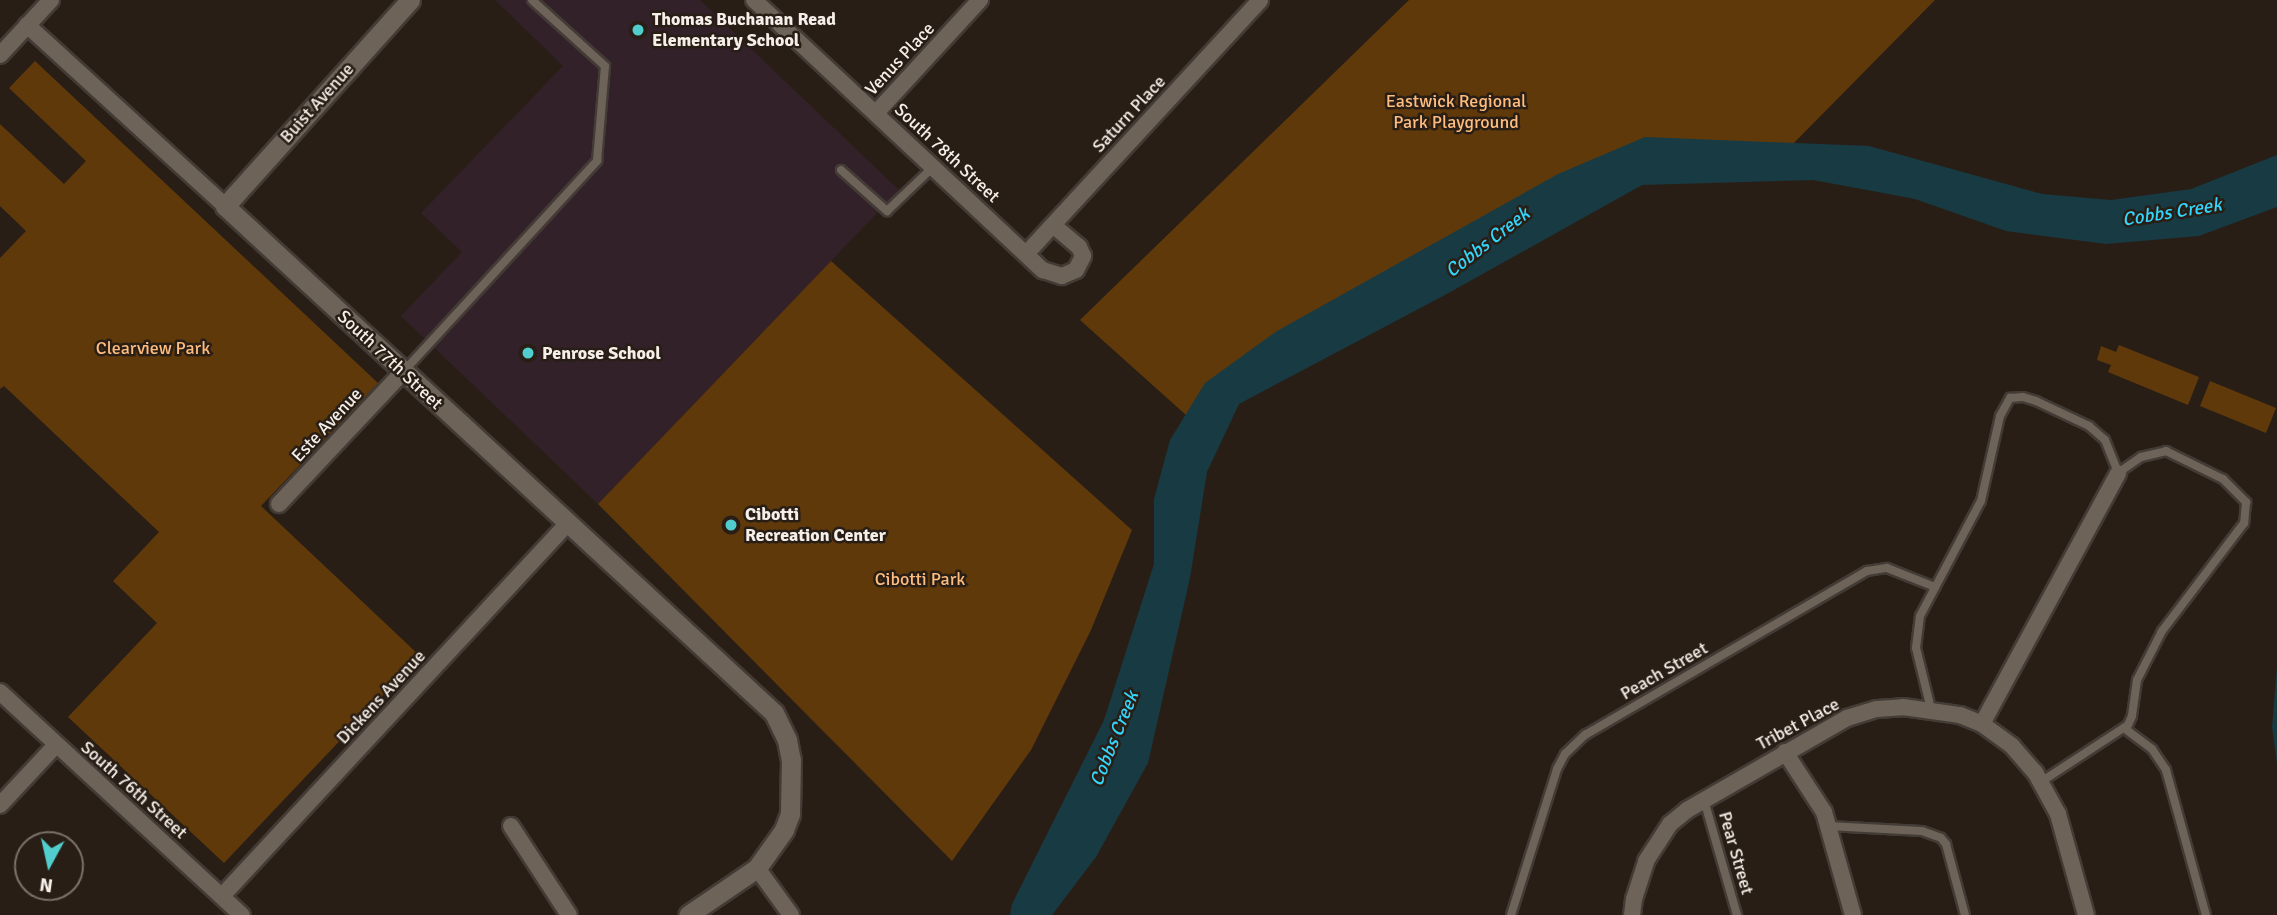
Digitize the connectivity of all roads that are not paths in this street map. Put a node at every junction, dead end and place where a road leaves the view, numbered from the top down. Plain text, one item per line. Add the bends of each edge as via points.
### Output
1 (51, 0) edge
2 (410, 0) edge
3 (532, 0) edge
4 (754, 0) edge
5 (980, 0) edge
6 (1260, 0) edge
7 (27, 25) junction
8 (0, 55) edge
9 (876, 113) junction
10 (933, 167) junction
11 (841, 170) dead end
12 (225, 206) junction
13 (1053, 225) junction
14 (1026, 254) junction
15 (403, 373) junction
16 (2119, 473) junction
17 (279, 505) dead end
18 (568, 523) junction
19 (1935, 587) junction
20 (0, 692) edge
21 (1931, 709) junction
22 (1982, 724) junction
23 (2124, 728) junction
24 (56, 745) junction
25 (1786, 752) junction
26 (2041, 782) junction
27 (1704, 799) junction
28 (0, 805) edge
29 (511, 826) dead end
30 (1828, 826) junction
31 (757, 867) junction
32 (222, 896) junction
33 (242, 915) edge
34 (569, 915) edge
35 (688, 915) edge
36 (791, 915) edge
37 (1511, 915) edge
38 (1632, 915) edge
39 (1737, 915) edge
40 (1853, 915) edge
41 (1965, 915) edge
42 (2086, 915) edge
43 (2206, 915) edge

1 - 7 street
2 - 12 street, Buist Avenue
3 - 15 lane via 606,66 597,160
4 - 9 street, South 78th Street
5 - 9 street, Venus Place
6 - 13 street, Saturn Place
7 - 8 street
7 - 12 street, South 77th Street
9 - 10 street, South 78th Street
10 - 11 lane via 887,211
10 - 14 street, South 78th Street
12 - 15 street, South 77th Street
13 - 14 street, Saturn Place
13 - 14 street, South 78th Street via 1079,247 1083,256 1076,270 1052,275
15 - 17 street, Este Avenue
15 - 18 street, South 77th Street
16 - 19 lane via 2105,440 2090,426 2036,401 2010,398 2000,416 1981,501
16 - 22 street
16 - 23 lane via 2141,457 2166,451 2223,479 2246,502 2237,536 2162,631 2145,661 2132,716
18 - 31 street, South 77th Street via 774,713 787,740 790,814 773,849
18 - 32 street, Dickens Avenue
19 - 21 lane via 1915,634
19 - 37 lane, Peach Street via 1887,568 1867,571 1585,735 1557,769
20 - 24 street, South 76th Street
21 - 22 street, Tribet Place
21 - 25 street, Tribet Place via 1877,709 1847,718
22 - 26 street, Tribet Place via 2012,746
23 - 26 lane
23 - 43 lane via 2152,749 2166,770
24 - 28 street
24 - 32 street, South 76th Street
25 - 27 street, Tribet Place
25 - 30 street
26 - 42 street, Tribet Place via 2058,814
27 - 38 street, Tribet Place via 1670,824 1657,841 1640,878
27 - 39 lane, Pear Street
29 - 34 street
30 - 40 street
30 - 41 lane via 1922,831 1941,838
31 - 35 street, South 77th Street
31 - 36 street
32 - 33 street, South 76th Street

